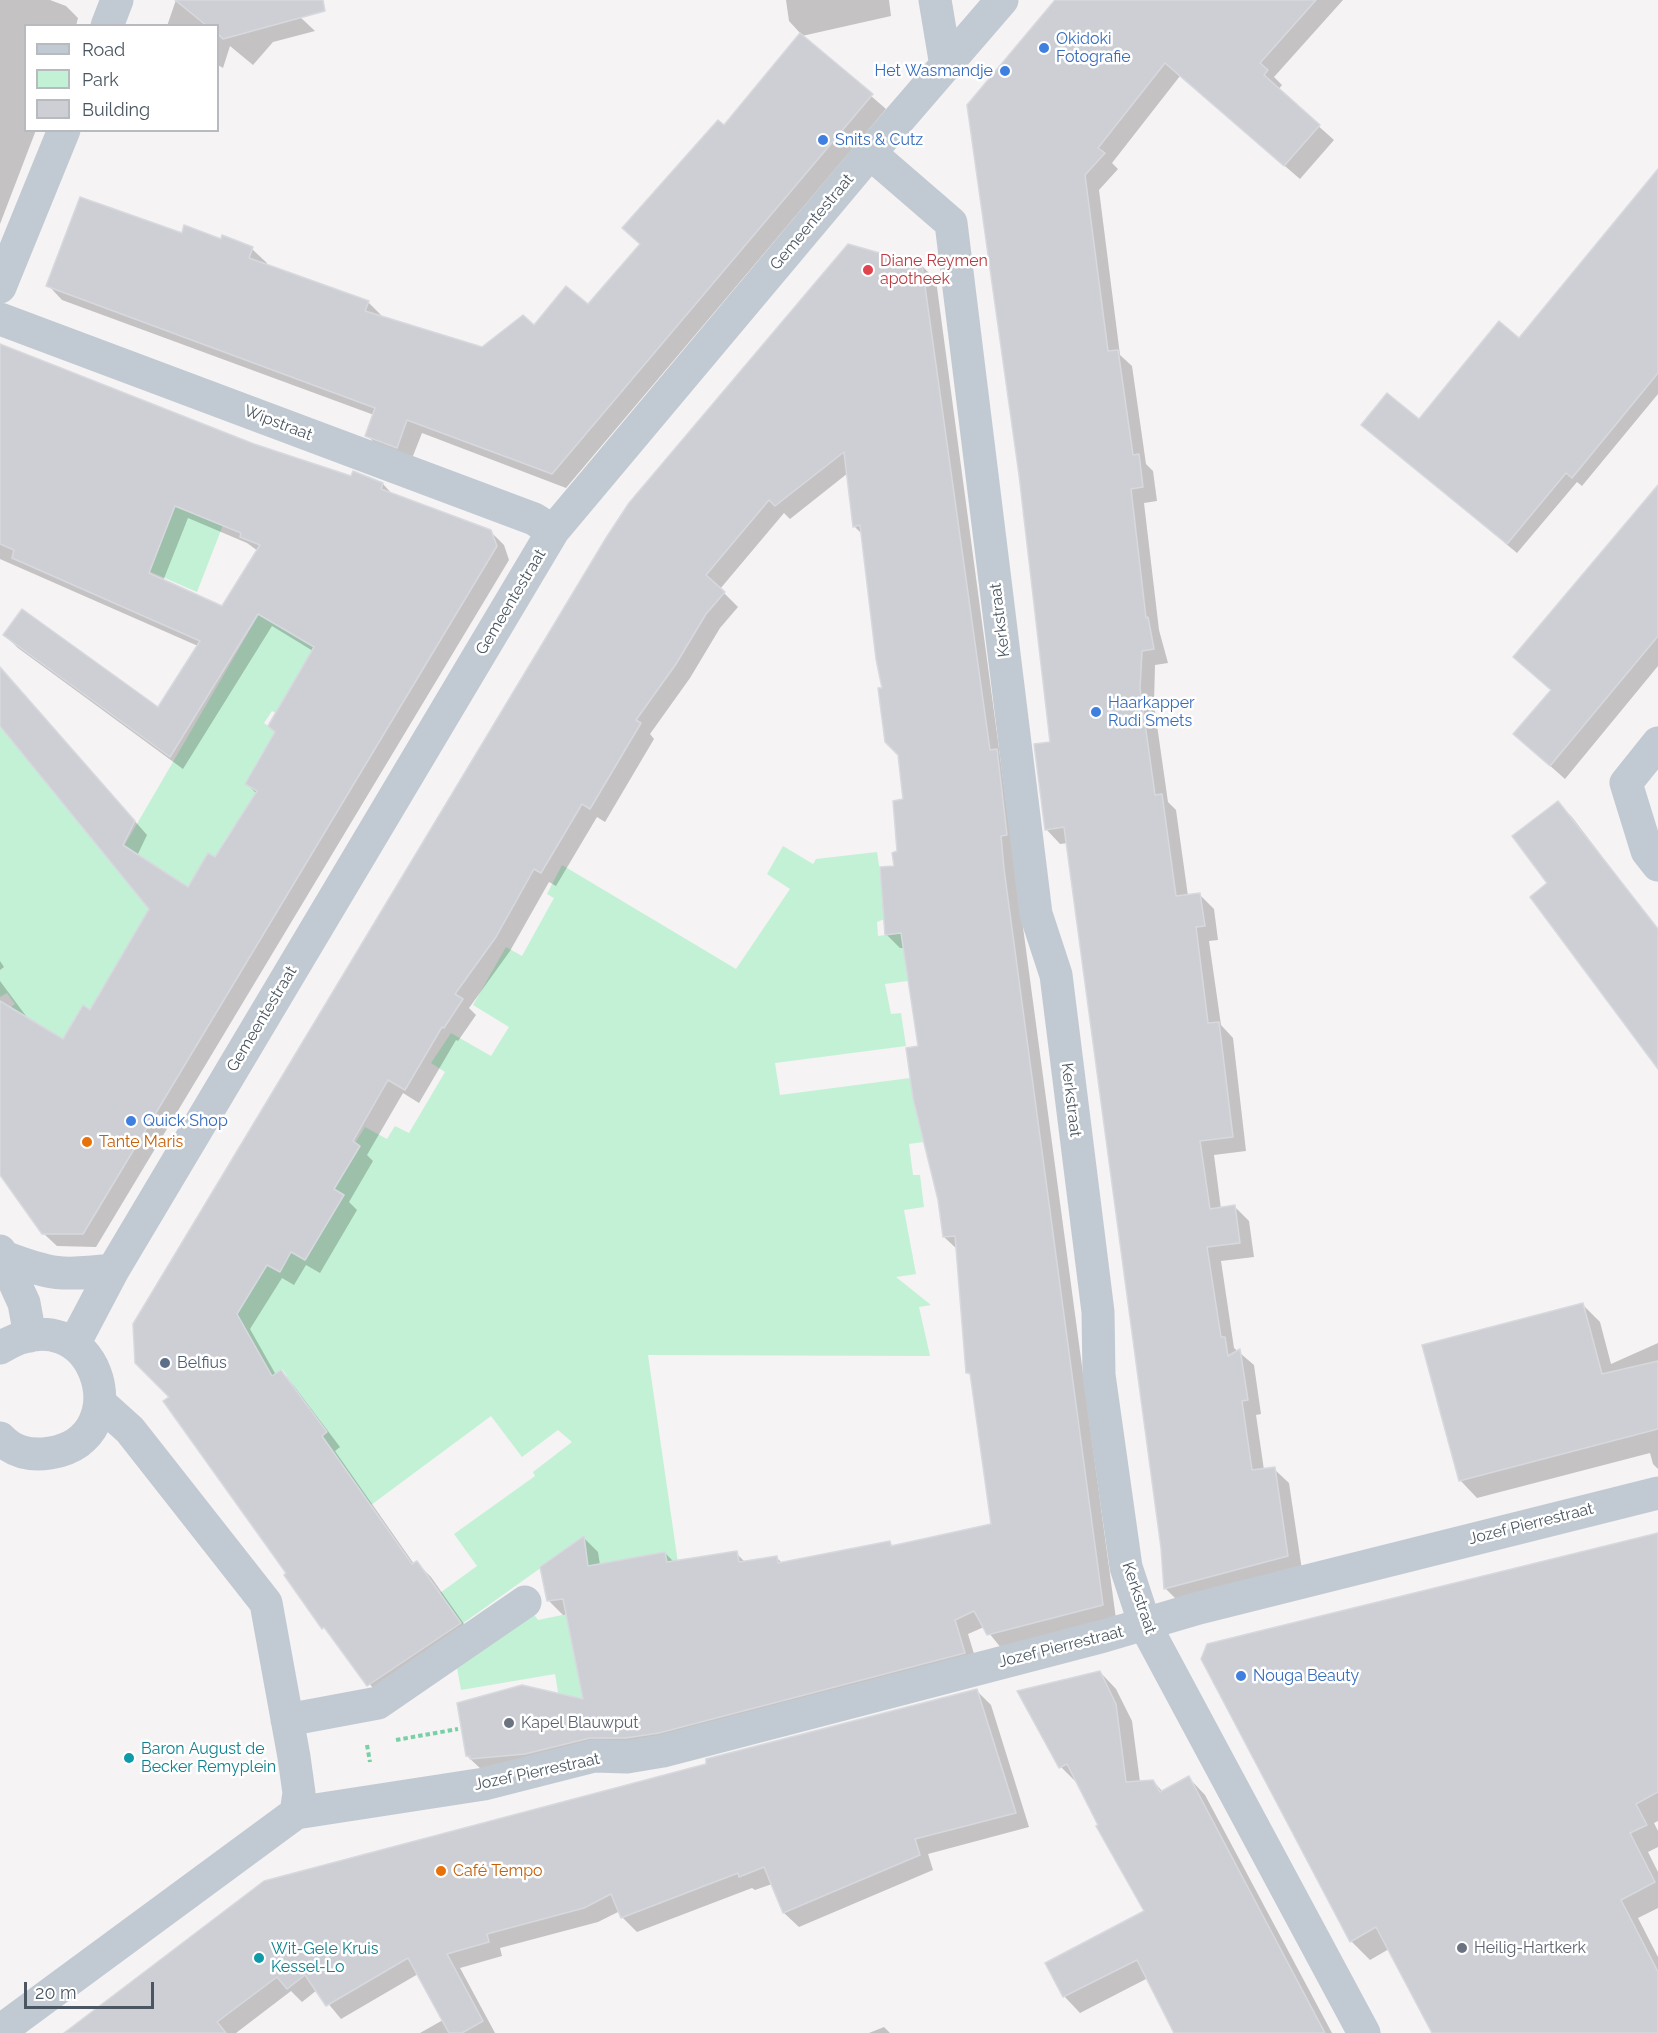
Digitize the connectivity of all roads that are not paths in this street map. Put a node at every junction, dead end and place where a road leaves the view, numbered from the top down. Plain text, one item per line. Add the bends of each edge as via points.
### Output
1 (117, 0) edge
2 (935, 0) edge
3 (1002, 0) edge
4 (108, 24) edge
5 (946, 66) junction
6 (63, 132) edge
7 (870, 153) junction
8 (0, 287) edge
9 (0, 320) edge
10 (553, 531) junction
11 (1658, 743) edge
12 (1658, 865) edge
13 (2, 1254) edge
14 (113, 1270) junction
15 (15, 1342) edge
16 (74, 1344) junction
17 (100, 1403) junction
18 (2, 1443) edge
19 (1658, 1492) edge
20 (525, 1602) dead end
21 (1145, 1625) junction
22 (287, 1720) junction
23 (296, 1813) junction
24 (0, 2031) edge
25 (1364, 2033) edge

1 - 4 street
2 - 5 street
3 - 5 street, Gemeentestraat
5 - 7 street, Gemeentestraat
6 - 8 street
7 - 10 street, Gemeentestraat
7 - 21 street, Kerkstraat via 951,223 1036,914 1057,987 1098,1312 1099,1375 1124,1556
9 - 10 street, Wipstraat via 534,519
10 - 14 street, Gemeentestraat
11 - 12 street via 1626,783 1647,851
13 - 14 street via 42,1271 67,1275
13 - 15 street via 24,1303
14 - 16 street, Gemeentestraat
15 - 16 street via 53,1335
16 - 17 street via 89,1358 100,1380
17 - 18 street via 92,1426 81,1440 63,1451 36,1455
17 - 22 street via 130,1430 266,1603
19 - 21 street, Jozef Pierrestraat
20 - 22 street via 378,1703
21 - 23 street, Jozef Pierrestraat via 663,1751 627,1757 594,1756 463,1788
21 - 25 street, Kerkstraat
22 - 23 street via 299,1793
23 - 24 street

